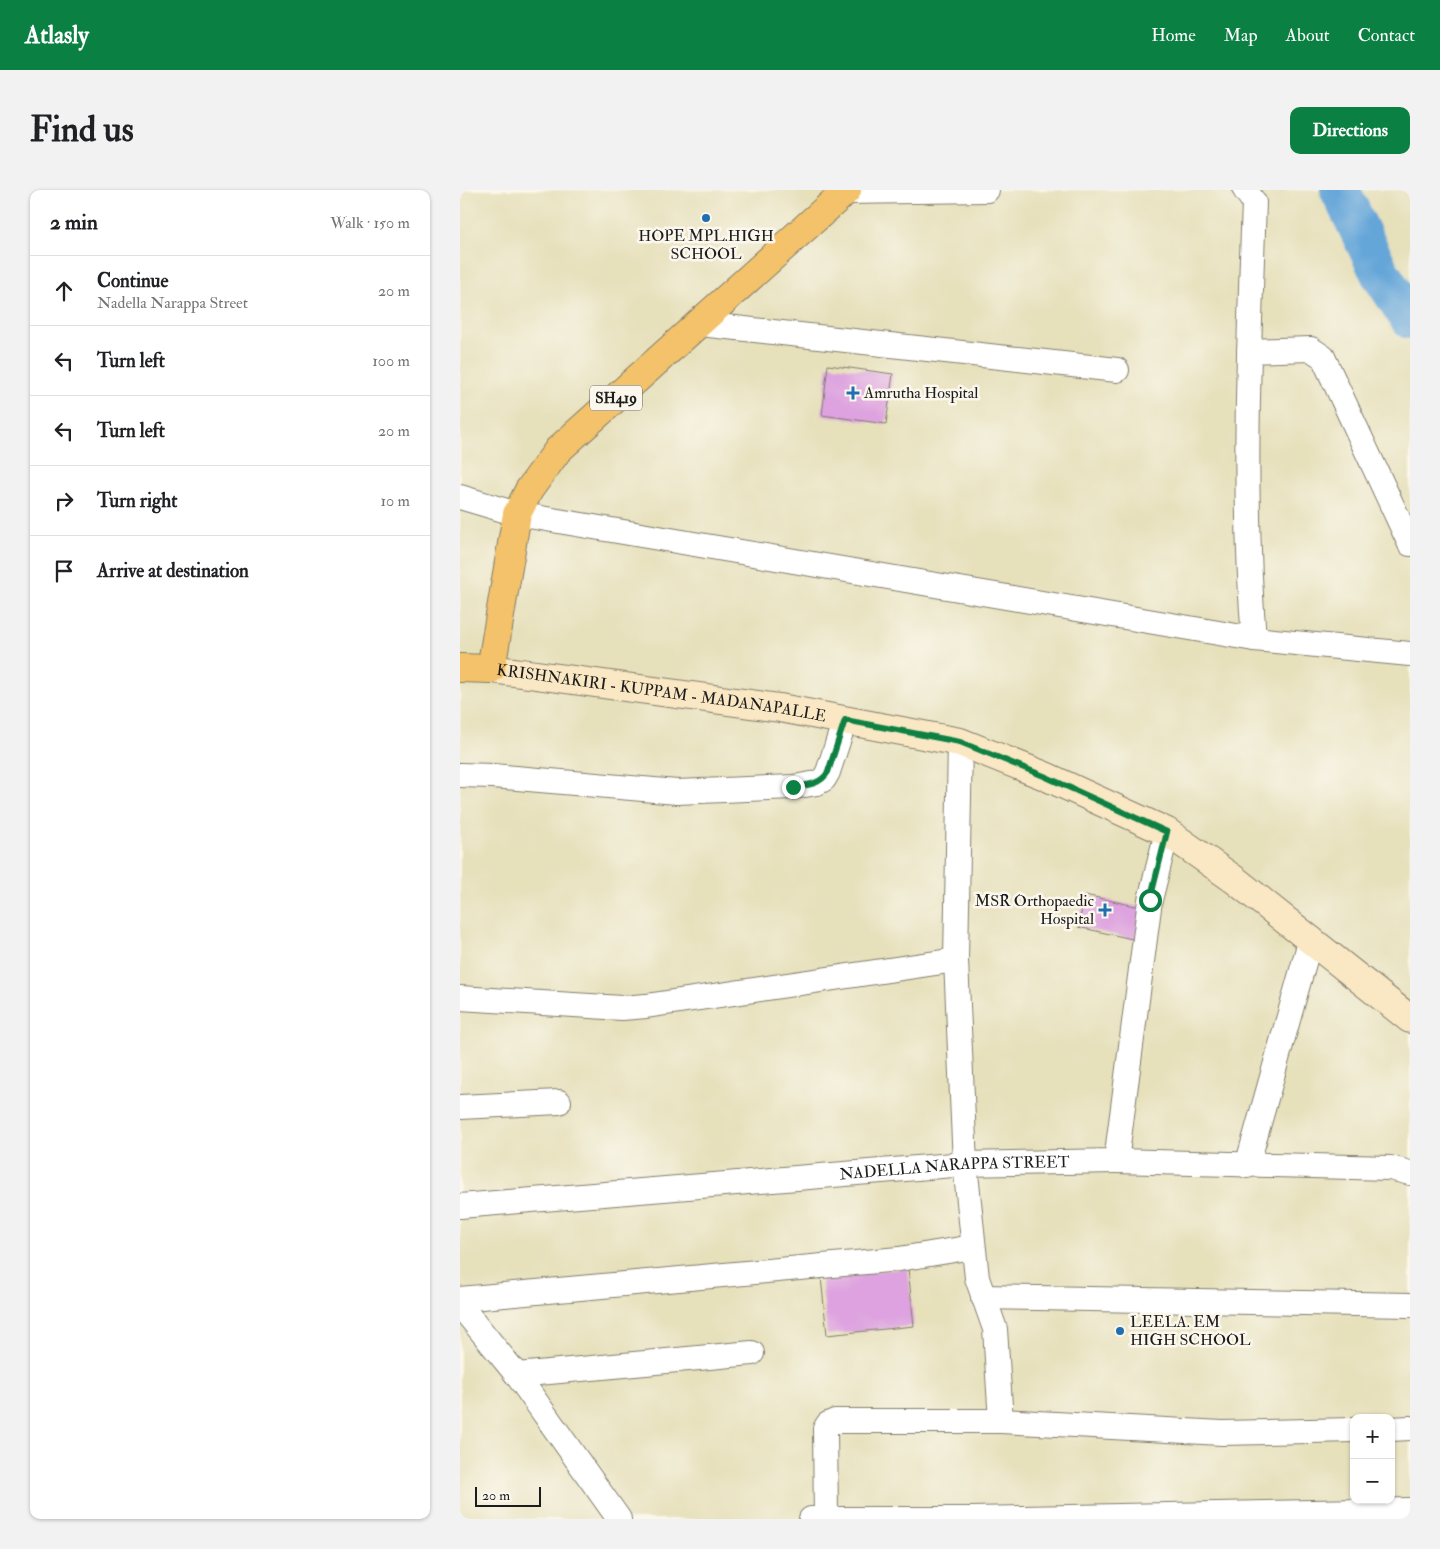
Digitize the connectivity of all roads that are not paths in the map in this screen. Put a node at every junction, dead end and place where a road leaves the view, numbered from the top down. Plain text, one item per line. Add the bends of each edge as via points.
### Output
1 (987, 190) edge
2 (1245, 190) edge
3 (846, 191) edge
4 (700, 324) junction
5 (1249, 352) junction
6 (1117, 370) dead end
7 (460, 497) edge
8 (517, 514) junction
9 (1410, 544) edge
10 (1254, 639) junction
11 (1410, 654) edge
12 (460, 668) edge
13 (491, 670) junction
14 (845, 720) junction
15 (960, 742) junction
16 (460, 776) edge
17 (1167, 832) junction
18 (1311, 938) junction
19 (956, 960) junction
20 (460, 998) edge
21 (1410, 1019) edge
22 (559, 1102) dead end
23 (460, 1107) edge
24 (1116, 1161) junction
25 (964, 1164) junction
26 (1247, 1166) junction
27 (1410, 1173) edge
28 (460, 1206) edge
29 (973, 1247) junction
30 (983, 1296) junction
31 (460, 1299) edge
32 (460, 1305) edge
33 (1410, 1305) edge
34 (752, 1353) dead end
35 (516, 1375) junction
36 (1002, 1421) junction
37 (1410, 1428) edge
38 (1395, 1429) edge
39 (1350, 1430) edge
40 (1410, 1510) edge
41 (619, 1519) edge
42 (815, 1519) edge

1 - 3 street
2 - 5 street via 1254,202
3 - 4 main road, SH419
4 - 6 street
4 - 8 main road, SH419 via 558,450 529,490
5 - 9 street via 1310,349 1323,357
5 - 10 street via 1246,468
7 - 8 street
8 - 10 street
8 - 13 main road, SH419
10 - 11 street
12 - 13 main road, KRISHNAKIRI - KUPPAM - MADANAPALLE
13 - 14 street, KRISHNAKIRI - KUPPAM - MADANAPALLE via 780,708
14 - 15 street, KRISHNAKIRI - KUPPAM - MADANAPALLE
14 - 16 street via 824,779 793,787 677,792
15 - 17 street, KRISHNAKIRI - KUPPAM - MADANAPALLE
15 - 19 street
17 - 18 street, KRISHNAKIRI - KUPPAM - MADANAPALLE
17 - 24 street via 1150,900
18 - 21 street, KRISHNAKIRI - KUPPAM - MADANAPALLE
18 - 26 street
19 - 20 street via 622,1008
19 - 25 street
22 - 23 street
24 - 25 street, NADELLA NARAPPA STREET
24 - 26 street, NADELLA NARAPPA STREET
25 - 28 street, NADELLA NARAPPA STREET
25 - 29 street
26 - 27 street, NADELLA NARAPPA STREET via 1390,1168
29 - 30 street
29 - 31 street via 899,1259
30 - 33 street
30 - 36 street via 995,1329
32 - 35 street
34 - 35 street
35 - 41 street
36 - 39 street via 1222,1433
36 - 42 street via 835,1421 828,1424
37 - 38 street
40 - 42 street

